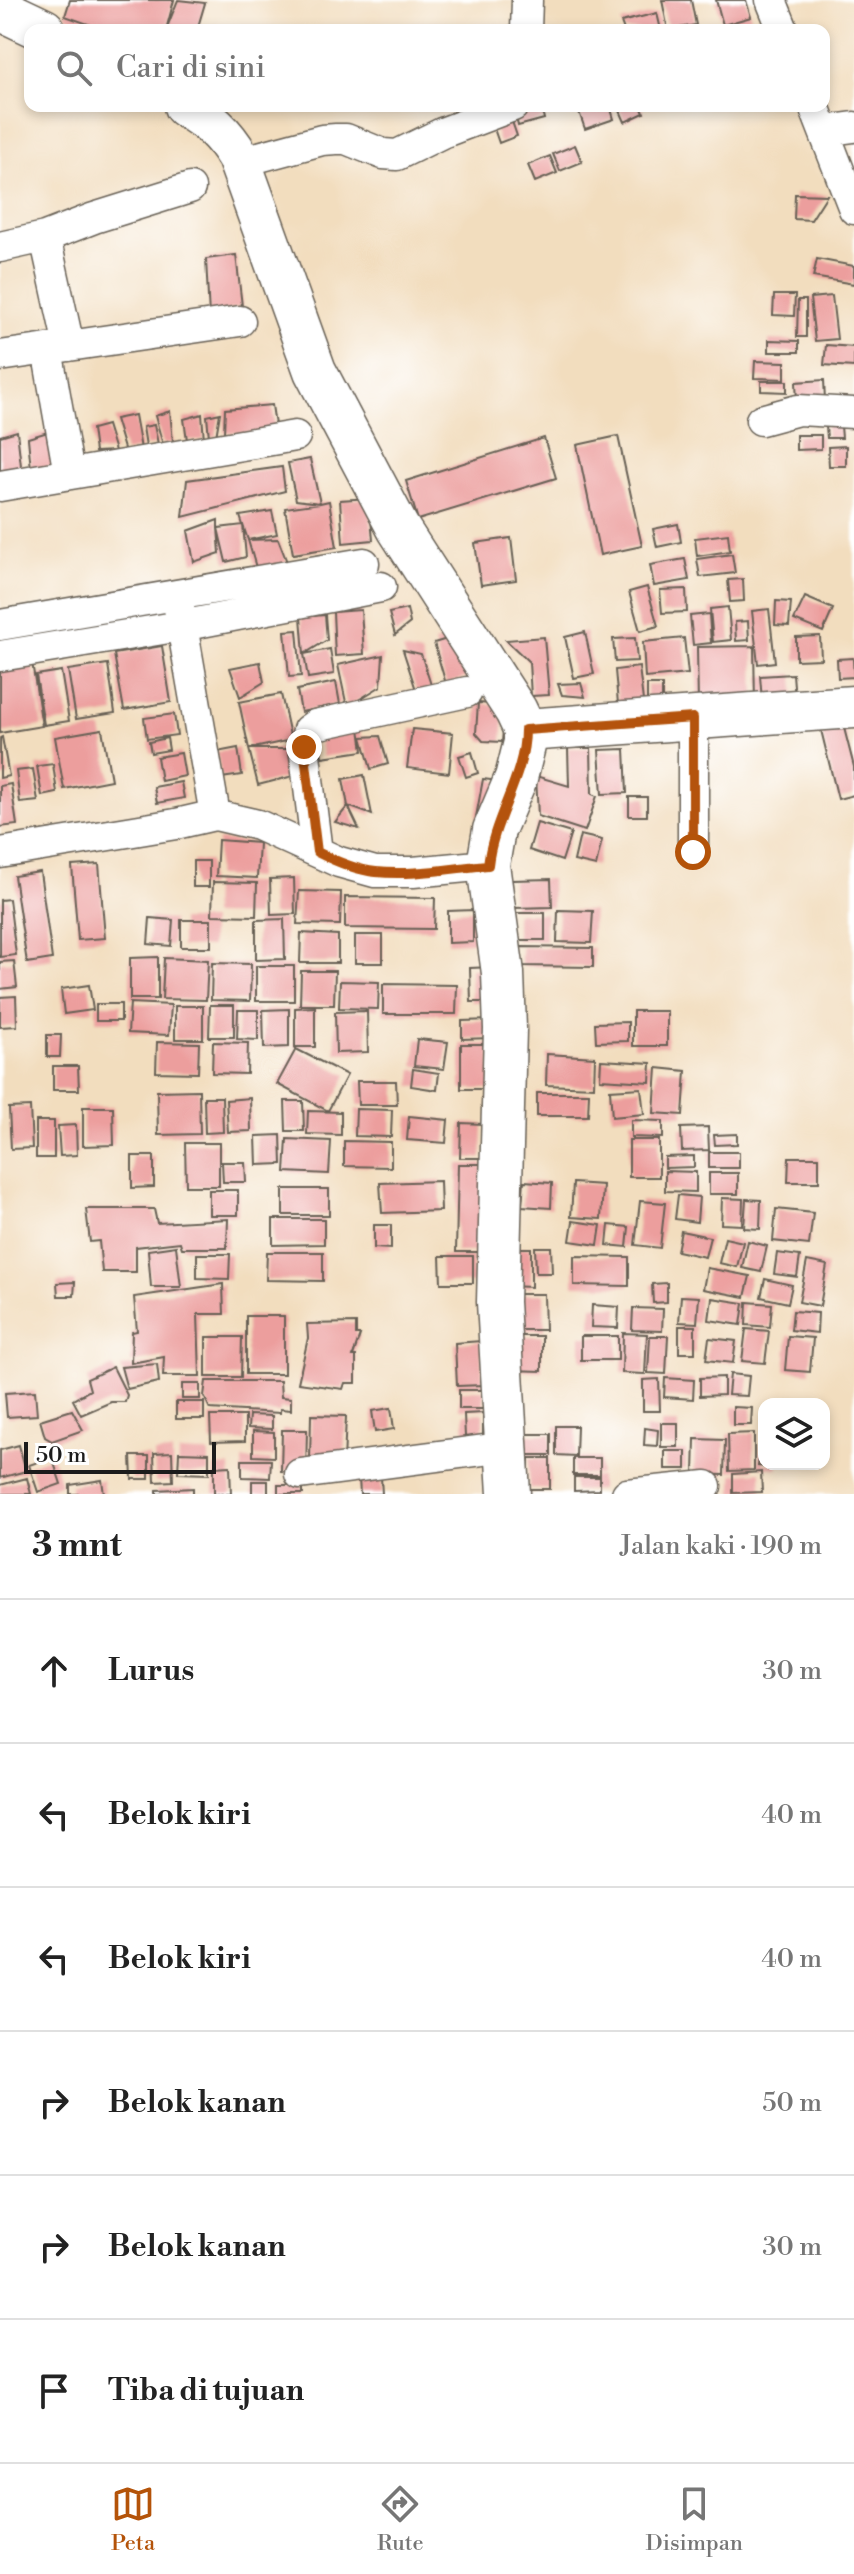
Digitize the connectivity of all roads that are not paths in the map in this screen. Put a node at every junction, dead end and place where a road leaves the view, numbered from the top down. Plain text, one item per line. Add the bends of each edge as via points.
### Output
1 (527, 0) edge
2 (773, 1) edge
3 (0, 9) edge
4 (31, 24) edge
5 (526, 24) edge
6 (781, 24) edge
7 (194, 112) edge
8 (497, 112) edge
9 (819, 118) edge
10 (854, 127) edge
11 (240, 162) junction
12 (190, 188) dead end
13 (854, 209) edge
14 (45, 237) junction
15 (0, 247) edge
16 (240, 321) dead end
17 (58, 348) junction
18 (0, 356) edge
19 (854, 413) edge
20 (761, 420) dead end
21 (295, 436) dead end
22 (69, 474) junction
23 (0, 486) edge
24 (373, 575) dead end
25 (179, 611) junction
26 (0, 625) edge
27 (0, 656) edge
28 (467, 692) dead end
29 (854, 707) edge
30 (693, 718) junction
31 (525, 730) junction
32 (215, 815) junction
33 (317, 852) junction
34 (693, 852) dead end
35 (0, 853) edge
36 (488, 865) junction
37 (507, 1447) junction
38 (300, 1474) dead end
39 (706, 1486) dead end
40 (509, 1494) edge
41 (627, 1494) edge

1 - 5 street
2 - 6 street
3 - 4 street
7 - 11 street via 228,139
8 - 11 street via 397,155 346,139 322,140
9 - 10 street
9 - 13 street
11 - 31 street via 321,384 398,528
12 - 14 street
14 - 15 street
14 - 17 street
16 - 17 street
17 - 18 street
17 - 22 street
19 - 20 street via 798,410
21 - 22 street
22 - 23 street
24 - 25 street
25 - 26 street
25 - 27 street
25 - 32 street
28 - 33 street via 308,730 304,747
29 - 30 street
30 - 31 street
30 - 34 street
31 - 36 street via 522,759 494,830
32 - 33 street via 258,825
32 - 35 street
33 - 36 street via 375,872
36 - 37 street via 505,1029 498,1302
37 - 38 street
37 - 40 street
39 - 41 street

